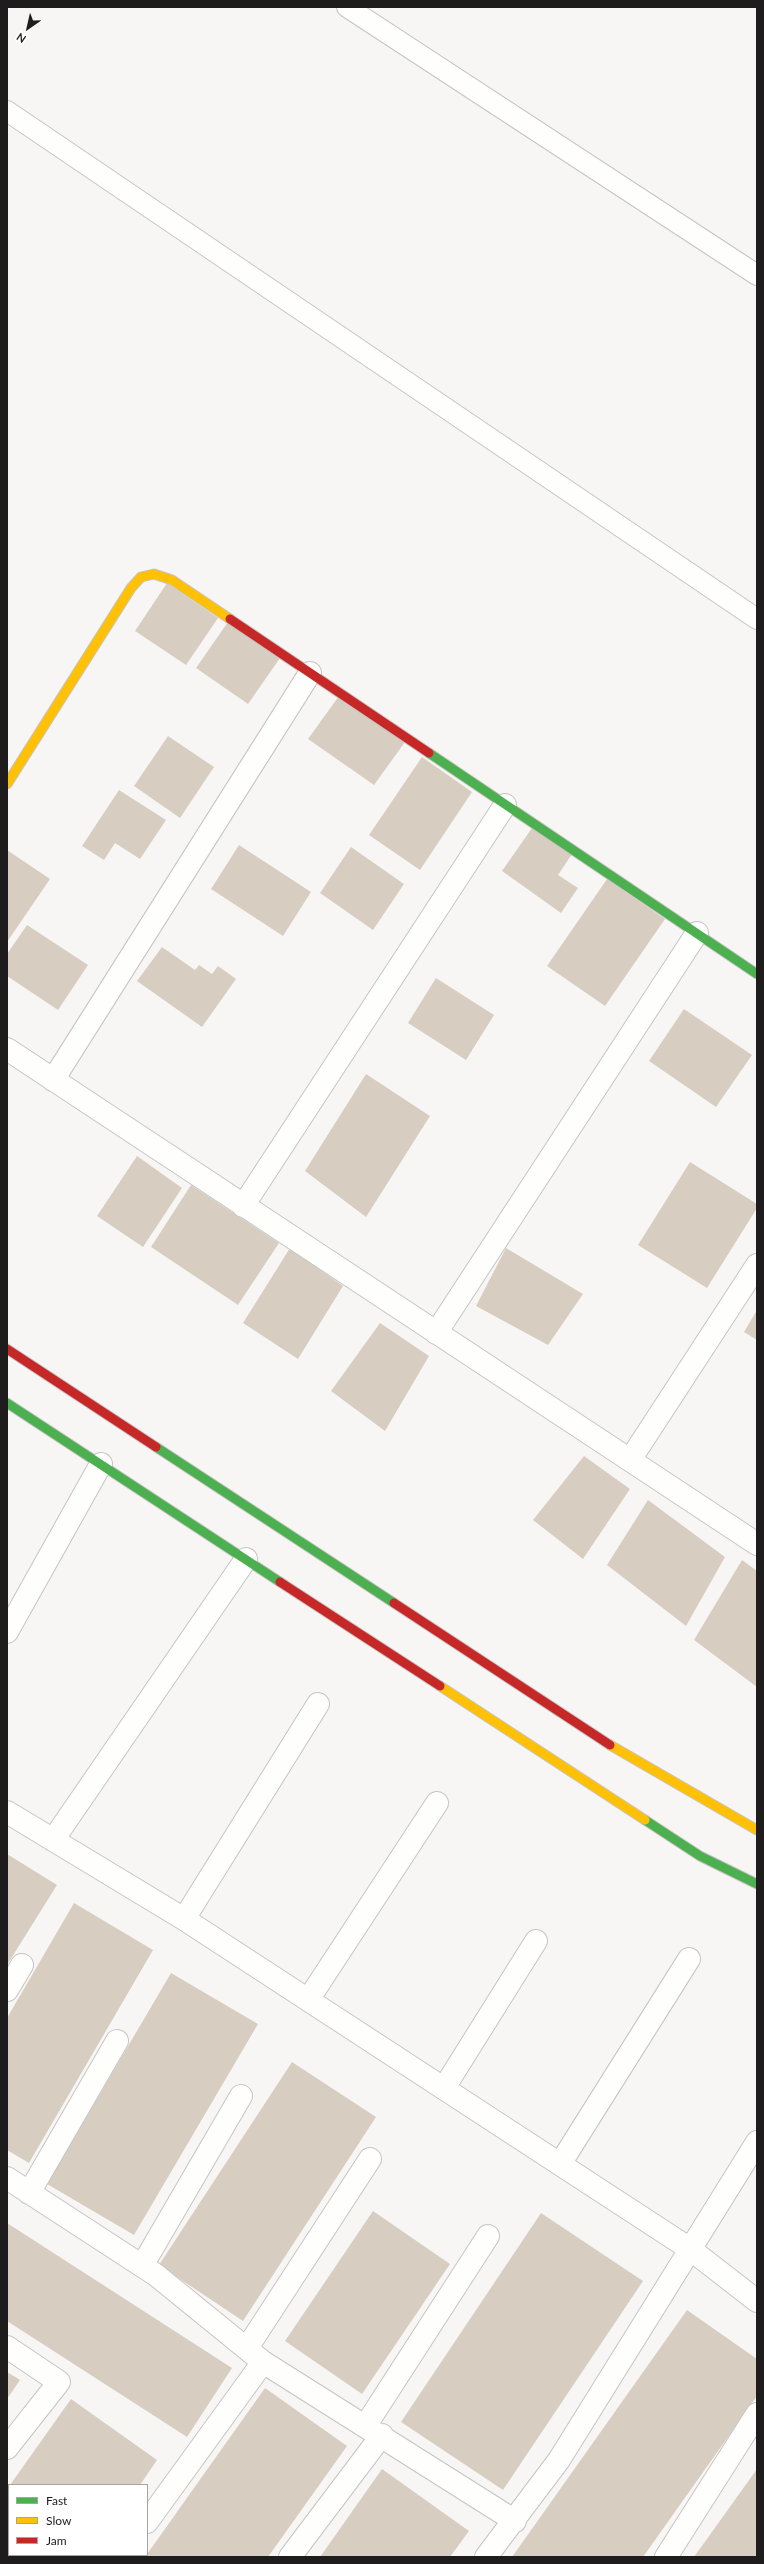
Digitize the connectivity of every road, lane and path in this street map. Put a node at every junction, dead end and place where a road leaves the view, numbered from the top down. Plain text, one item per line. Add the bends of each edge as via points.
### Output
1 (347, 7) edge
2 (7, 111) edge
3 (757, 275) edge
4 (757, 619) edge
5 (310, 673) junction
6 (7, 784) edge
7 (506, 805) junction
8 (697, 933) junction
9 (757, 974) edge
10 (7, 1050) edge
11 (53, 1080) junction
12 (244, 1206) junction
13 (757, 1265) edge
14 (436, 1333) junction
15 (7, 1349) edge
16 (7, 1403) edge
17 (630, 1460) junction
18 (101, 1464) junction
19 (757, 1544) edge
20 (246, 1560) junction
21 (7, 1632) edge
22 (318, 1704) dead end
23 (437, 1803) dead end
24 (7, 1812) edge
25 (757, 1830) edge
26 (54, 1840) junction
27 (757, 1884) edge
28 (184, 1919) junction
29 (536, 1941) dead end
30 (689, 1959) dead end
31 (22, 1965) dead end
32 (7, 1990) edge
33 (308, 2000) junction
34 (117, 2042) dead end
35 (444, 2088) junction
36 (241, 2096) dead end
37 (757, 2142) edge
38 (370, 2159) dead end
39 (560, 2164) junction
40 (7, 2178) edge
41 (29, 2193) junction
42 (488, 2236) dead end
43 (690, 2249) junction
44 (142, 2266) junction
45 (757, 2301) edge
46 (7, 2348) edge
47 (247, 2348) junction
48 (263, 2362) junction
49 (757, 2414) edge
50 (374, 2430) junction
51 (7, 2448) edge
52 (148, 2521) edge
53 (515, 2521) junction
54 (290, 2557) edge
55 (486, 2557) edge
56 (666, 2557) edge

1 - 3 lane
2 - 4 lane
5 - 6 street via 172,580 154,574 141,577 131,588
5 - 7 street
5 - 11 street
7 - 8 street
7 - 12 street
8 - 9 street
8 - 14 street
10 - 11 street
11 - 12 street
12 - 14 street
13 - 17 street
14 - 17 street
15 - 25 street via 632,1760
16 - 18 street
17 - 19 street
18 - 20 street
18 - 21 street
20 - 26 street
20 - 27 street via 700,1856
22 - 28 street
23 - 33 street
24 - 26 street
26 - 28 street
28 - 33 street
29 - 35 street
30 - 39 street
31 - 32 street
33 - 35 street
34 - 41 street
35 - 39 street
36 - 44 street
37 - 43 street
38 - 47 street
39 - 43 street
40 - 41 street
41 - 44 street
42 - 50 street
43 - 45 street
43 - 53 street via 559,2460
44 - 47 street
46 - 51 street via 59,2382
47 - 48 street
48 - 50 street
48 - 52 street
49 - 56 street
50 - 53 street
50 - 54 street
53 - 55 street

